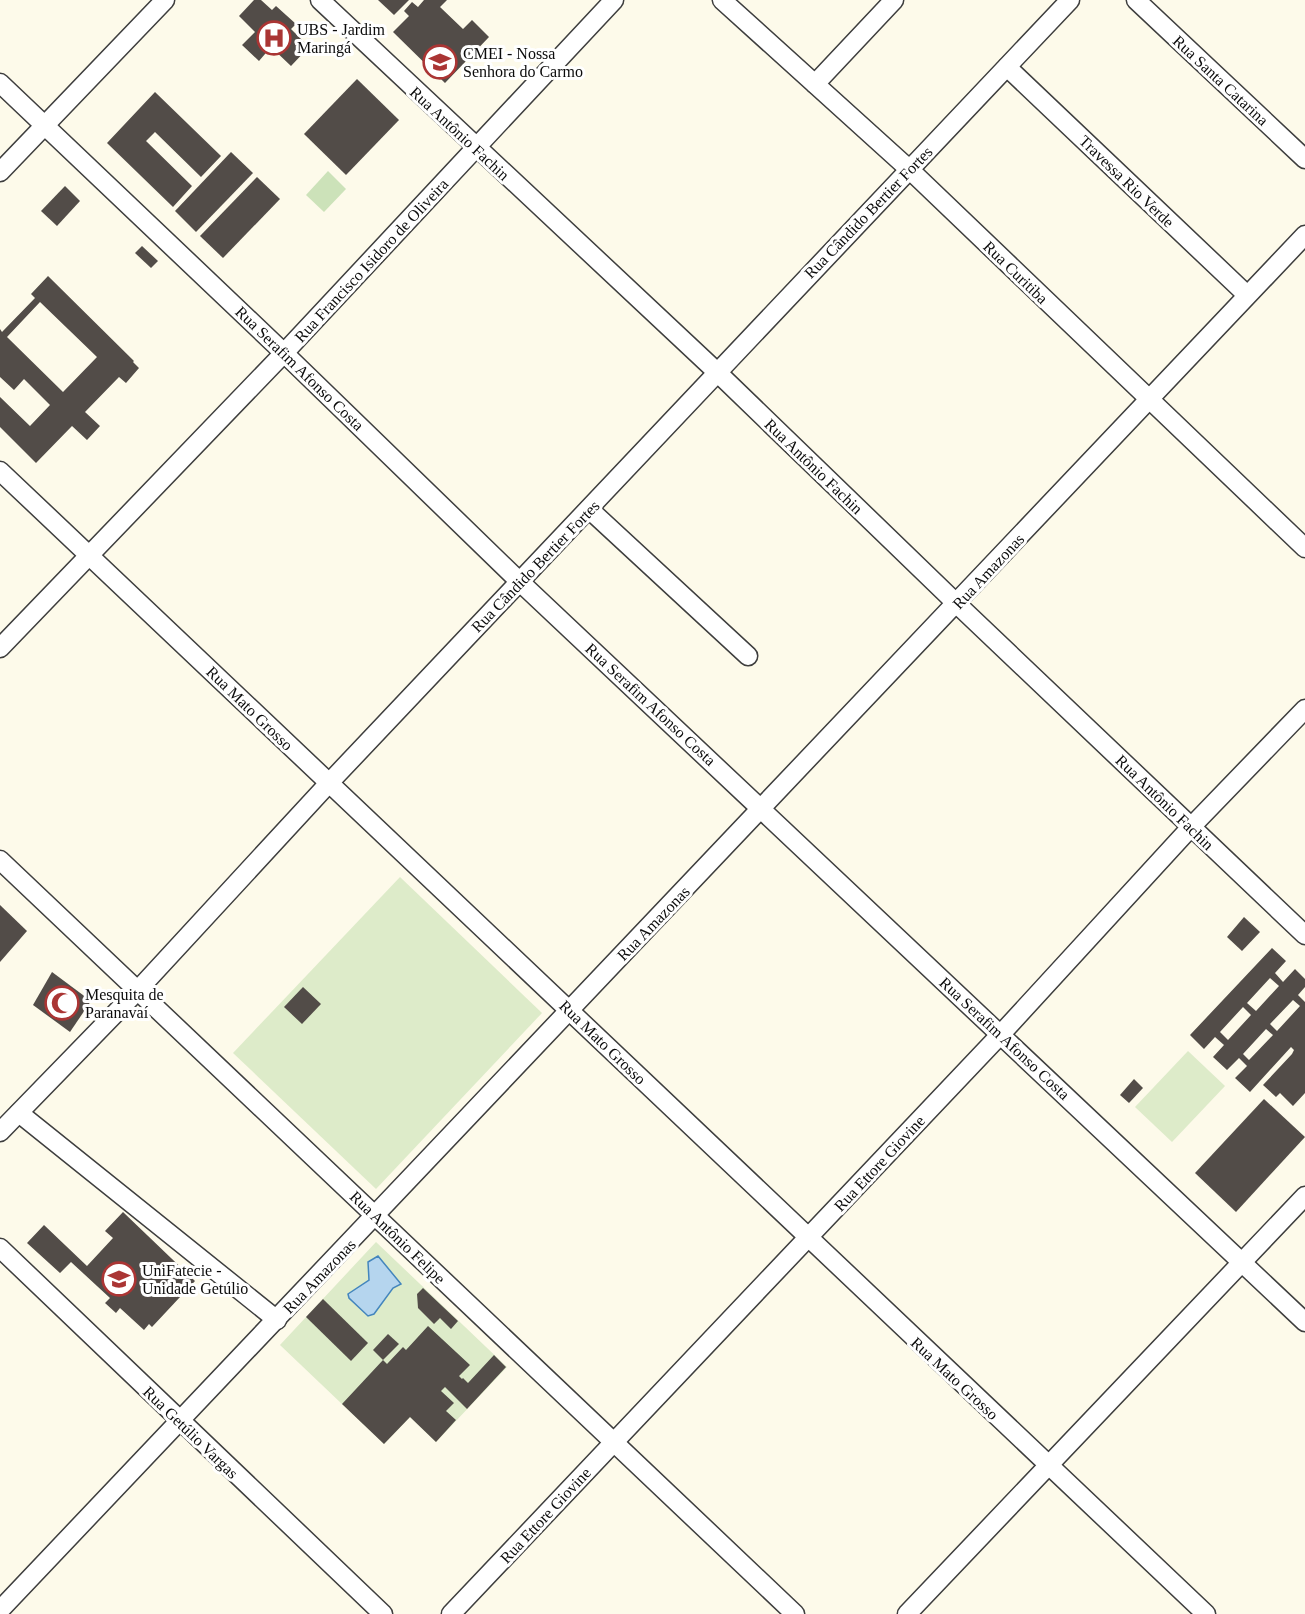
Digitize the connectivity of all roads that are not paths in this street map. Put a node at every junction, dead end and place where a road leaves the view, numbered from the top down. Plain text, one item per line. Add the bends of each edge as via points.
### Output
1 (165, 0) edge
2 (320, 0) edge
3 (614, 0) edge
4 (722, 0) edge
5 (894, 0) edge
6 (1070, 0) edge
7 (1136, 0) edge
8 (1007, 67) junction
9 (0, 83) edge
10 (815, 84) junction
11 (45, 126) junction
12 (476, 148) junction
13 (1305, 159) edge
14 (910, 170) junction
15 (0, 172) edge
16 (1305, 235) edge
17 (1247, 295) junction
18 (284, 353) junction
19 (718, 373) junction
20 (1149, 399) junction
21 (0, 471) edge
22 (589, 509) junction
23 (1305, 548) edge
24 (89, 555) junction
25 (519, 580) junction
26 (957, 604) junction
27 (0, 648) edge
28 (748, 656) dead end
29 (1305, 709) edge
30 (329, 783) junction
31 (762, 809) junction
32 (1191, 827) junction
33 (0, 861) edge
34 (1305, 935) edge
35 (138, 990) junction
36 (569, 1010) junction
37 (1001, 1034) junction
38 (19, 1113) junction
39 (0, 1132) edge
40 (1305, 1196) edge
41 (375, 1216) junction
42 (808, 1238) junction
43 (0, 1248) edge
44 (1241, 1263) junction
45 (277, 1320) junction
46 (1305, 1323) edge
47 (179, 1421) junction
48 (614, 1442) junction
49 (1048, 1466) junction
50 (0, 1610) edge
51 (383, 1614) edge
52 (451, 1614) edge
53 (795, 1614) edge
54 (907, 1614) edge
55 (1206, 1614) edge

1 - 11 street
2 - 12 street, Rua Antônio Fachin
3 - 12 street, Rua Francisco Isidoro de Oliveira
4 - 10 street, Rua Curitiba
5 - 10 street
6 - 8 street, Rua Cândido Bertier Fortes
7 - 13 street, Rua Santa Catarina
8 - 14 street, Rua Cândido Bertier Fortes
8 - 17 street, Travessa Rio Verde
9 - 11 street, Rua Serafim Afonso Costa
10 - 14 street, Rua Curitiba
11 - 15 street
11 - 18 street, Rua Serafim Afonso Costa
12 - 18 street, Rua Francisco Isidoro de Oliveira
12 - 19 street, Rua Antônio Fachin
14 - 19 street, Rua Cândido Bertier Fortes
14 - 20 street, Rua Curitiba
16 - 17 street, Rua Amazonas
17 - 20 street, Rua Amazonas
18 - 24 street, Rua Francisco Isidoro de Oliveira
18 - 25 street, Rua Serafim Afonso Costa
19 - 22 street, Rua Cândido Bertier Fortes
19 - 26 street, Rua Antônio Fachin
20 - 23 street, Rua Curitiba
20 - 26 street, Rua Amazonas
21 - 24 street, Rua Mato Grosso
22 - 25 street, Rua Cândido Bertier Fortes
22 - 28 street
24 - 27 street, Rua Francisco Isidoro de Oliveira
24 - 30 street, Rua Mato Grosso
25 - 30 street, Rua Cândido Bertier Fortes
25 - 31 street, Rua Serafim Afonso Costa
26 - 31 street, Rua Amazonas
26 - 32 street, Rua Antônio Fachin
29 - 32 street, Rua Ettore Giovine
30 - 35 street, Rua Cândido Bertier Fortes
30 - 36 street, Rua Mato Grosso
31 - 36 street, Rua Amazonas
31 - 37 street, Rua Serafim Afonso Costa
32 - 34 street, Rua Antônio Fachin
32 - 37 street, Rua Ettore Giovine
33 - 35 street, Rua Antônio Felipe
35 - 38 street, Rua Cândido Bertier Fortes
35 - 41 street, Rua Antônio Felipe
36 - 41 street, Rua Amazonas
36 - 42 street, Rua Mato Grosso
37 - 42 street, Rua Ettore Giovine
37 - 44 street, Rua Serafim Afonso Costa
38 - 39 street, Rua Cândido Bertier Fortes
38 - 45 street
40 - 44 street
41 - 45 street, Rua Amazonas
41 - 48 street, Rua Antônio Felipe
42 - 48 street, Rua Ettore Giovine
42 - 49 street, Rua Mato Grosso
43 - 47 street, Rua Getúlio Vargas
44 - 46 street, Rua Serafim Afonso Costa
44 - 49 street
45 - 47 street, Rua Amazonas
47 - 50 street, Rua Amazonas
47 - 51 street, Rua Getúlio Vargas
48 - 52 street, Rua Ettore Giovine
48 - 53 street, Rua Antônio Felipe
49 - 54 street
49 - 55 street, Rua Mato Grosso

